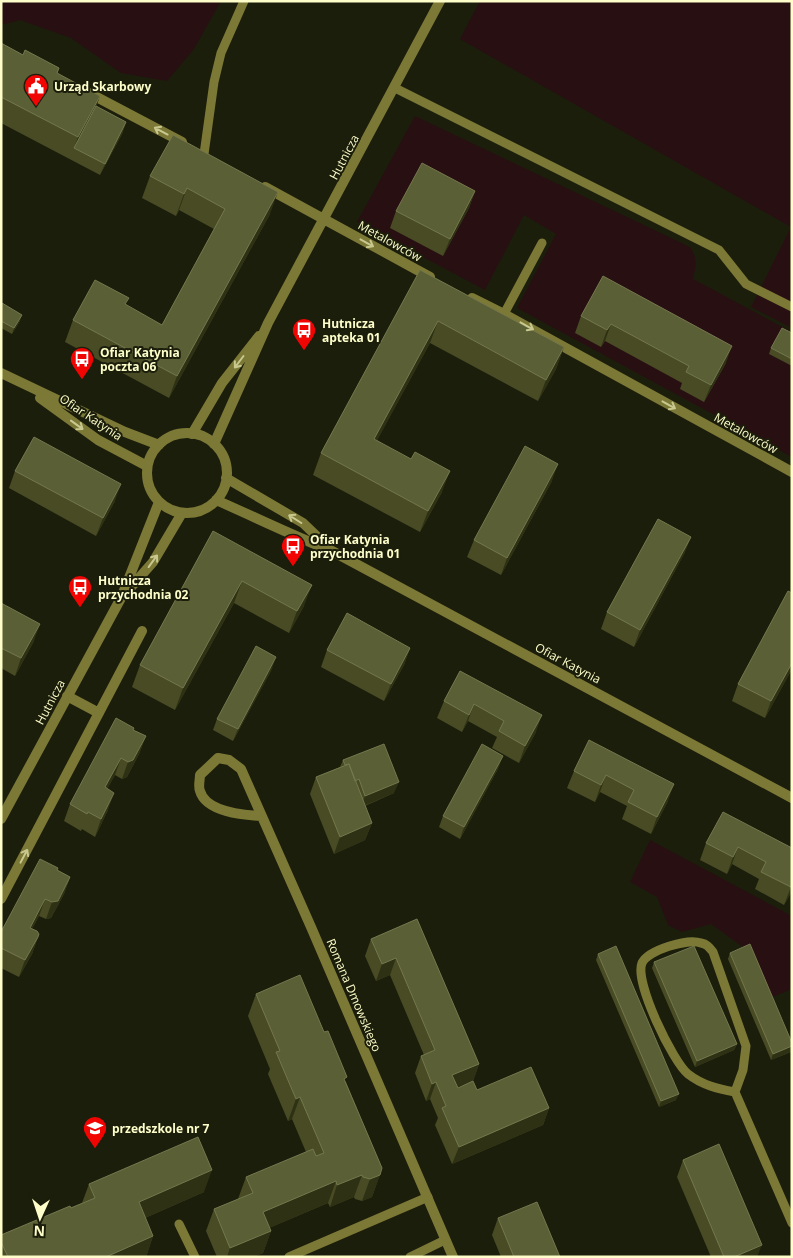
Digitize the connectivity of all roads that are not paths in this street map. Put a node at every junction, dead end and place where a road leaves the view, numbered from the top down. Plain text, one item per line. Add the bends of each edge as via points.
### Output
1 (244, 1) edge
2 (440, 1) edge
3 (80, 88) edge
4 (395, 88) junction
5 (208, 156) joint
6 (253, 181) edge
7 (325, 219) junction
8 (542, 243) dead end
9 (439, 282) edge
10 (463, 294) edge
11 (792, 307) edge
12 (504, 314) junction
13 (268, 323) junction
14 (1, 373) edge
15 (24, 385) junction
16 (192, 434) junction
17 (214, 444) junction
18 (159, 445) junction
19 (147, 466) junction
20 (792, 472) edge
21 (226, 478) junction
22 (216, 500) junction
23 (159, 502) junction
24 (182, 513) junction
25 (332, 551) junction
26 (121, 598) junction
27 (142, 631) dead end
28 (67, 696) junction
29 (99, 712) junction
30 (792, 798) edge
31 (261, 816) junction
32 (1, 819) edge
33 (1, 899) edge
34 (735, 1092) junction
35 (428, 1196) junction
36 (792, 1223) edge
37 (179, 1224) dead end
38 (445, 1240) junction
39 (195, 1257) edge
40 (289, 1257) edge
41 (410, 1257) edge
42 (453, 1257) edge

1 - 5 lane via 221,53 214,82
2 - 4 street, Hutnicza
5 -> 3 street
4 - 7 street, Hutnicza
4 - 11 lane via 719,250 746,284
6 - 7 street, Metalowców
7 -> 9 street, Metalowców
7 - 13 street, Hutnicza
8 - 12 lane
10 - 12 street, Metalowców
12 -> 20 street, Metalowców
13 -> 16 street, Hutnicza via 222,383
13 - 17 street, Hutnicza
14 - 15 street, Ofiar Katynia
15 - 18 street, Ofiar Katynia
15 -> 19 street, Ofiar Katynia via 98,440
16 - 17 street
16 - 18 street via 169,437
17 - 21 street via 222,454
18 - 19 street
19 - 23 street via 147,480
21 - 22 street
25 -> 21 street, Ofiar Katynia via 302,523
22 - 24 street via 206,508
22 - 25 street, Ofiar Katynia
23 - 24 street
23 - 26 street, Hutnicza
26 -> 24 street, Hutnicza via 153,562
25 - 30 street, Ofiar Katynia
26 - 28 street, Hutnicza
27 - 29 street
28 - 29 street
28 - 32 street, Hutnicza
33 -> 29 street
31 - 31 street, Romana Dmowskiego via 241,769 229,760 218,758 200,774 200,791 210,804 234,814
31 - 35 street, Romana Dmowskiego
34 - 34 lane via 743,1070 746,1046 713,952 708,946 691,941 648,956 641,969 643,986 678,1064 696,1080
34 - 36 lane
35 - 38 street, Romana Dmowskiego
35 - 40 lane
37 - 39 lane
38 - 41 lane
38 - 42 street, Romana Dmowskiego

